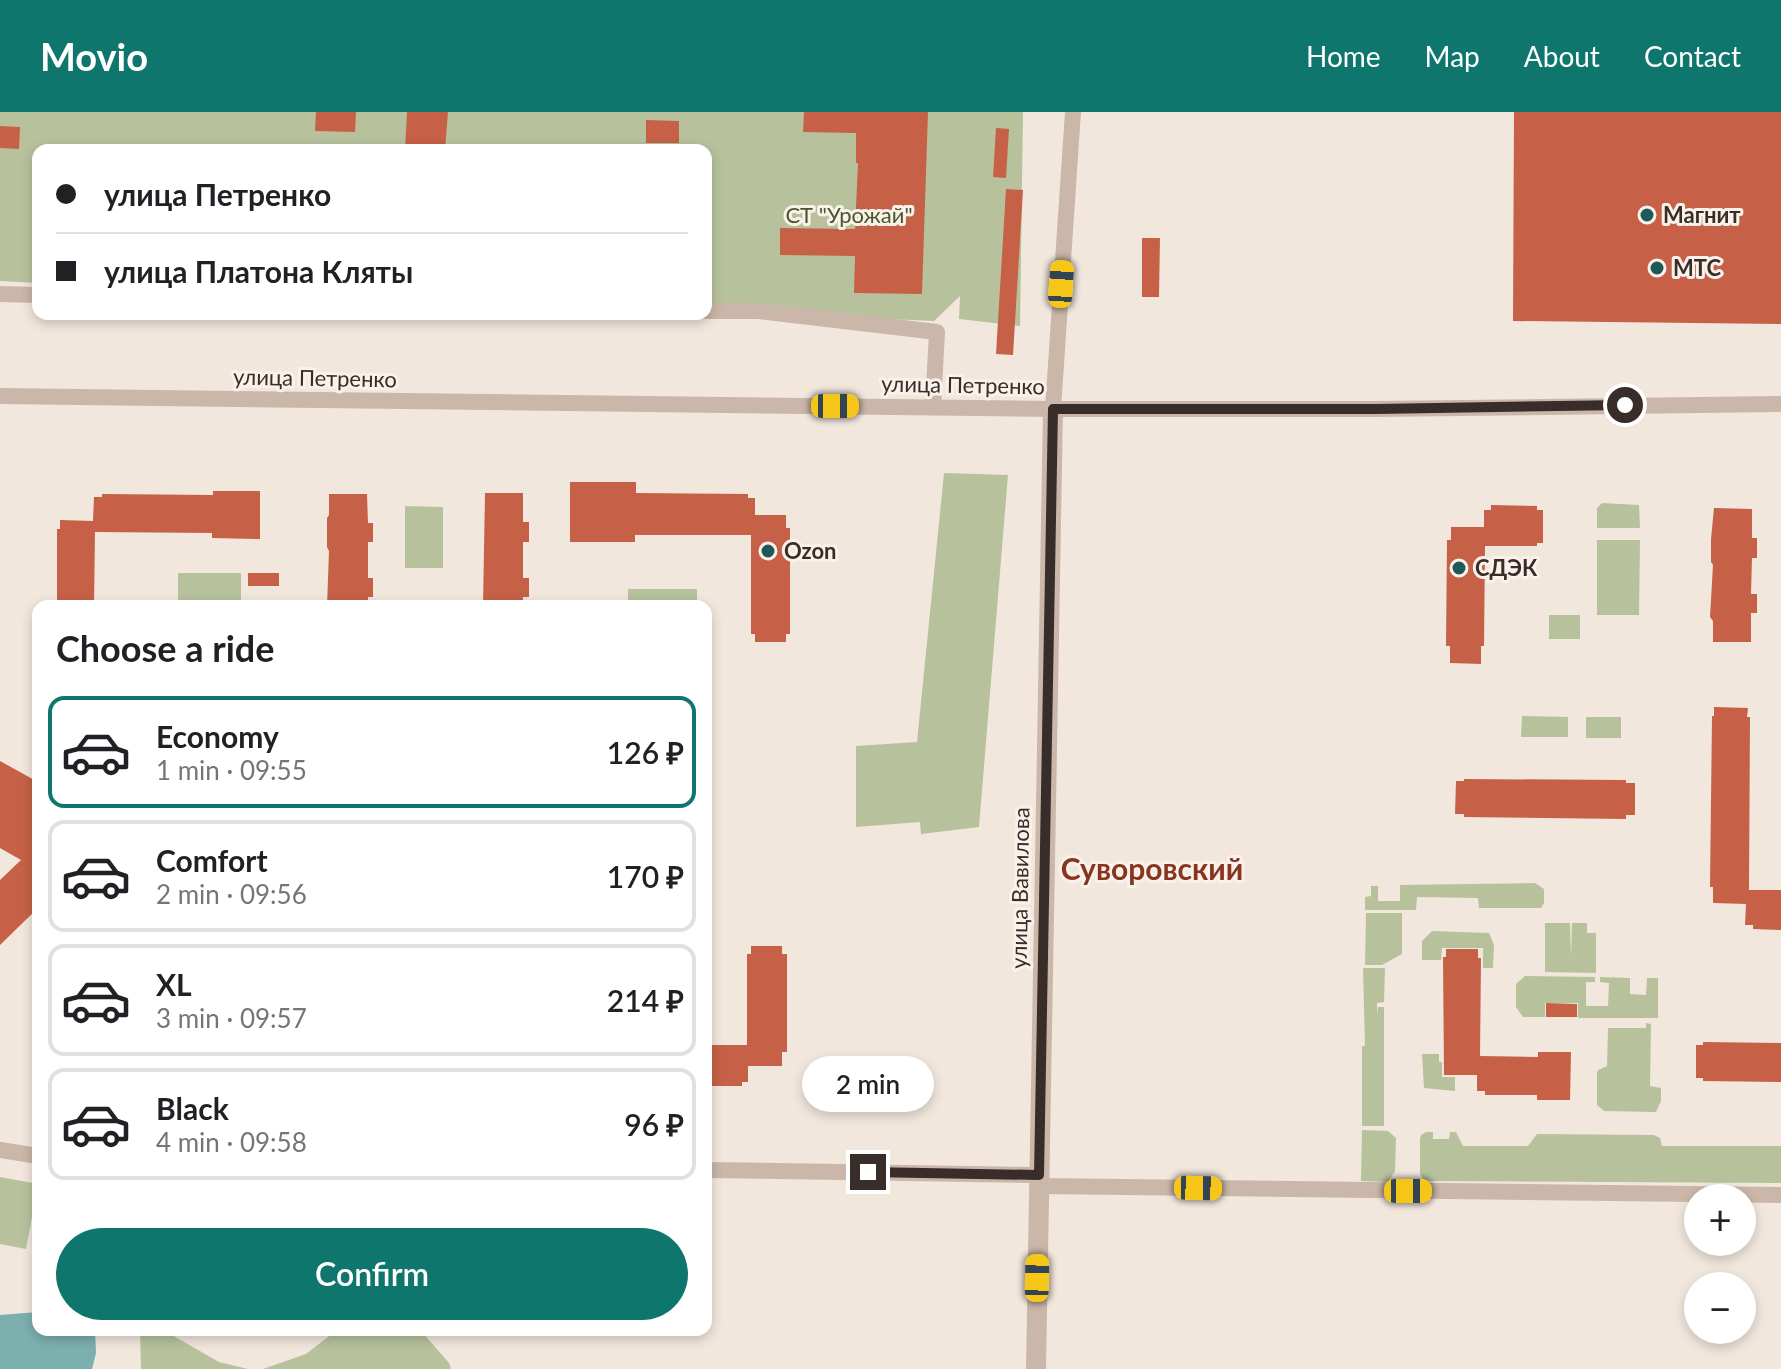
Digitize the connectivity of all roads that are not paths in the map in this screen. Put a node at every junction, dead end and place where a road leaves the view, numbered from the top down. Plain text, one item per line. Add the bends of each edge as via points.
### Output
1 (1073, 112) edge
2 (0, 294) edge
3 (32, 295) edge
4 (712, 311) edge
5 (0, 396) edge
6 (1781, 404) edge
7 (933, 407) junction
8 (1053, 409) junction
9 (0, 1150) edge
10 (32, 1155) edge
11 (712, 1170) edge
12 (1039, 1180) junction
13 (1781, 1195) edge
14 (1036, 1369) edge

1 - 8 street
2 - 3 street
4 - 7 street via 759,311 937,332
5 - 7 street, улица Петренко
6 - 8 street, улица Петренко
7 - 8 street, улица Петренко
8 - 12 street, улица Вавилова
9 - 10 street
11 - 12 street
12 - 13 street
12 - 14 street, улица Вавилова

